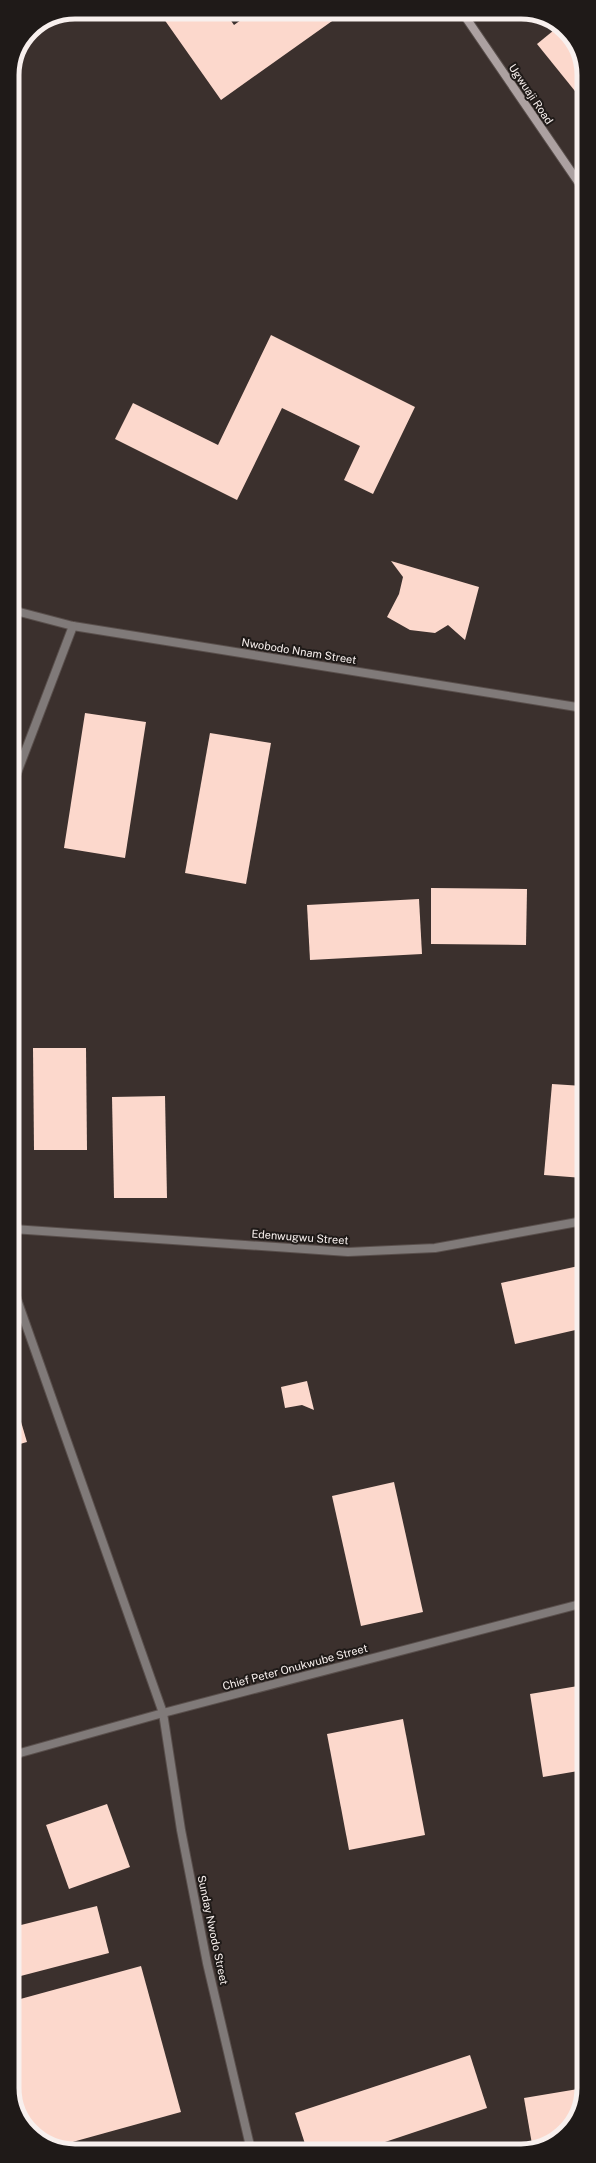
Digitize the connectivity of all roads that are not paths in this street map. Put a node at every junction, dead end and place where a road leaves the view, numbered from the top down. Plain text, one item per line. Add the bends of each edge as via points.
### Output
1 (467, 19) edge
2 (577, 180) edge
3 (19, 612) edge
4 (73, 626) junction
5 (577, 707) edge
6 (19, 768) edge
7 (577, 1222) edge
8 (19, 1230) edge
9 (19, 1305) edge
10 (577, 1605) edge
11 (163, 1713) junction
12 (19, 1752) edge
13 (250, 2144) edge

1 - 2 main road, Ugwuaji Road
3 - 4 street, Nwobodo Nnam Street
4 - 5 street, Nwobodo Nnam Street
4 - 6 street
7 - 8 street, Edenwugwu Street via 435,1248 348,1252
9 - 11 street, Sunday Nwodo Street
10 - 11 street, Chief Peter Onukwube Street
11 - 12 street, Chief Peter Onukwube Street
11 - 13 street, Sunday Nwodo Street via 181,1830 207,1963

